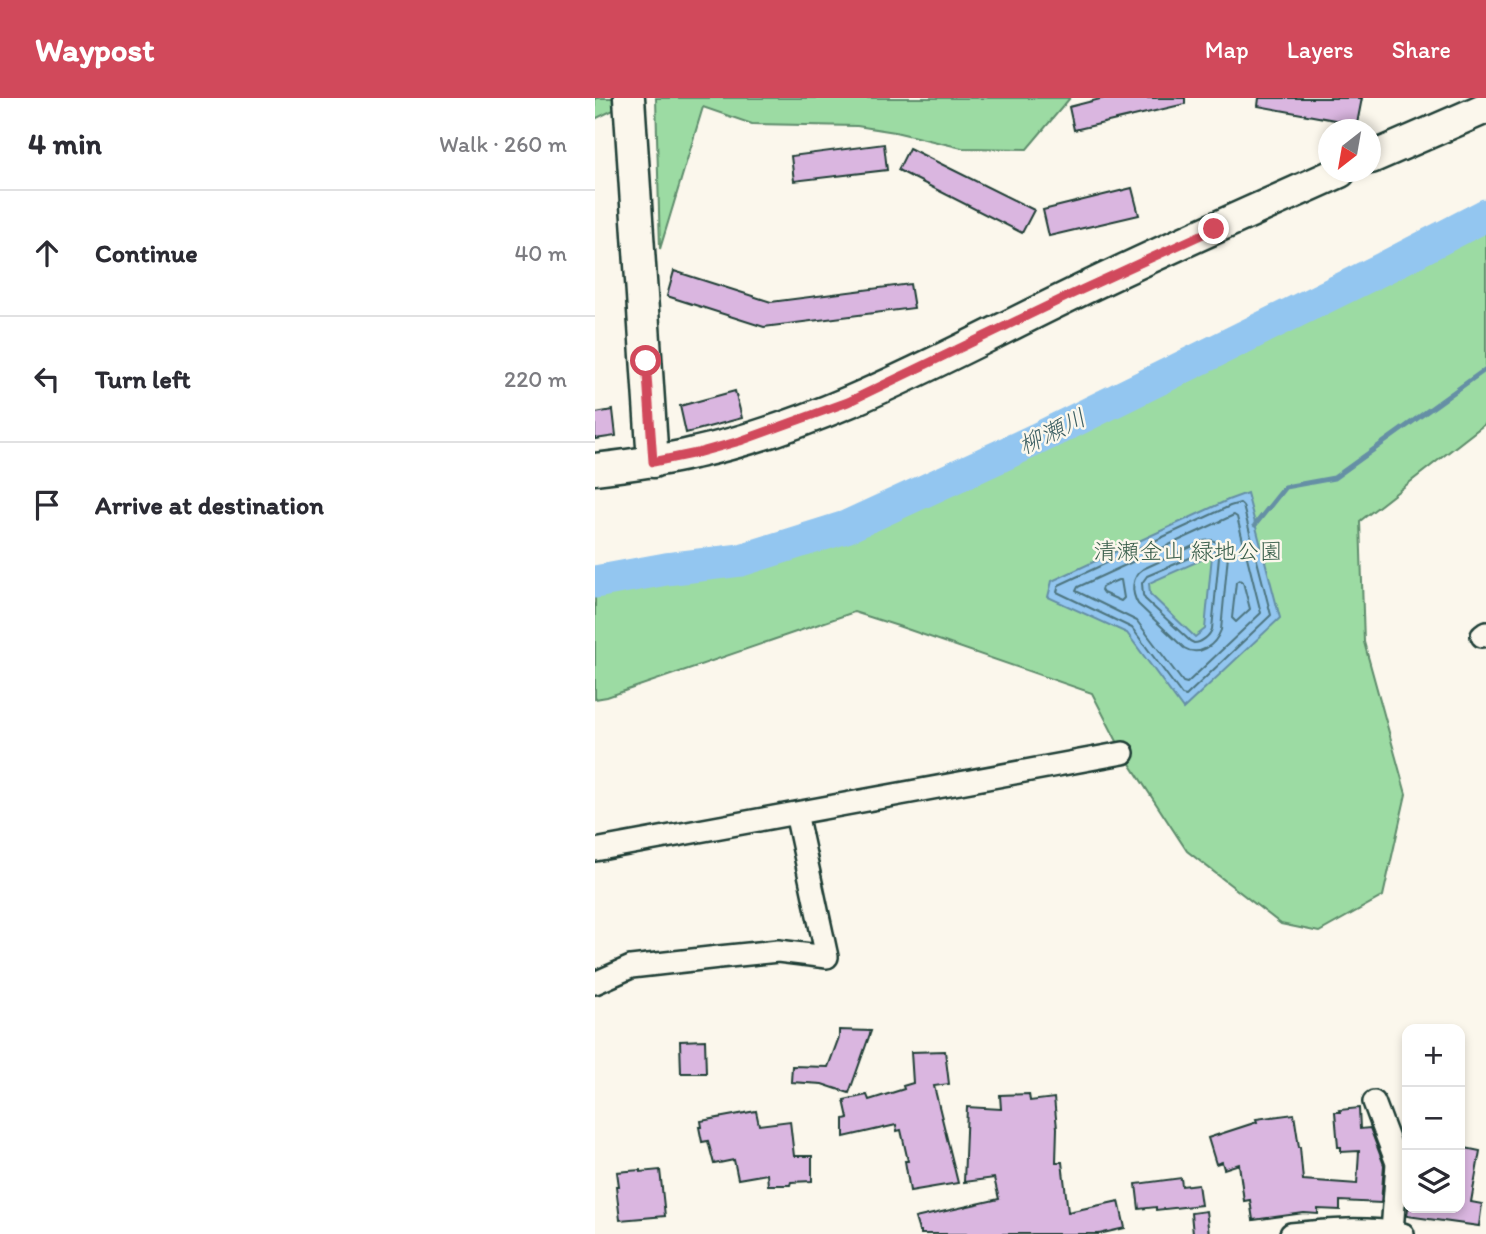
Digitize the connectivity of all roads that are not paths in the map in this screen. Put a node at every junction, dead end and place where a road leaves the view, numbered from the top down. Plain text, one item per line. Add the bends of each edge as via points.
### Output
1 (629, 98) edge
2 (1486, 108) edge
3 (1381, 153) edge
4 (1318, 182) edge
5 (653, 462) junction
6 (595, 470) edge
7 (1123, 753) dead end
8 (796, 813) junction
9 (595, 850) edge
10 (595, 984) edge
11 (1374, 1102) dead end
12 (1398, 1233) edge
13 (1291, 1234) edge

1 - 5 street
2 - 3 street
4 - 5 street via 848,402 740,441
5 - 6 street
7 - 8 street
8 - 9 street
8 - 10 street via 827,957 778,951 631,967
11 - 12 street via 1397,1163
12 - 13 street via 1330,1229

